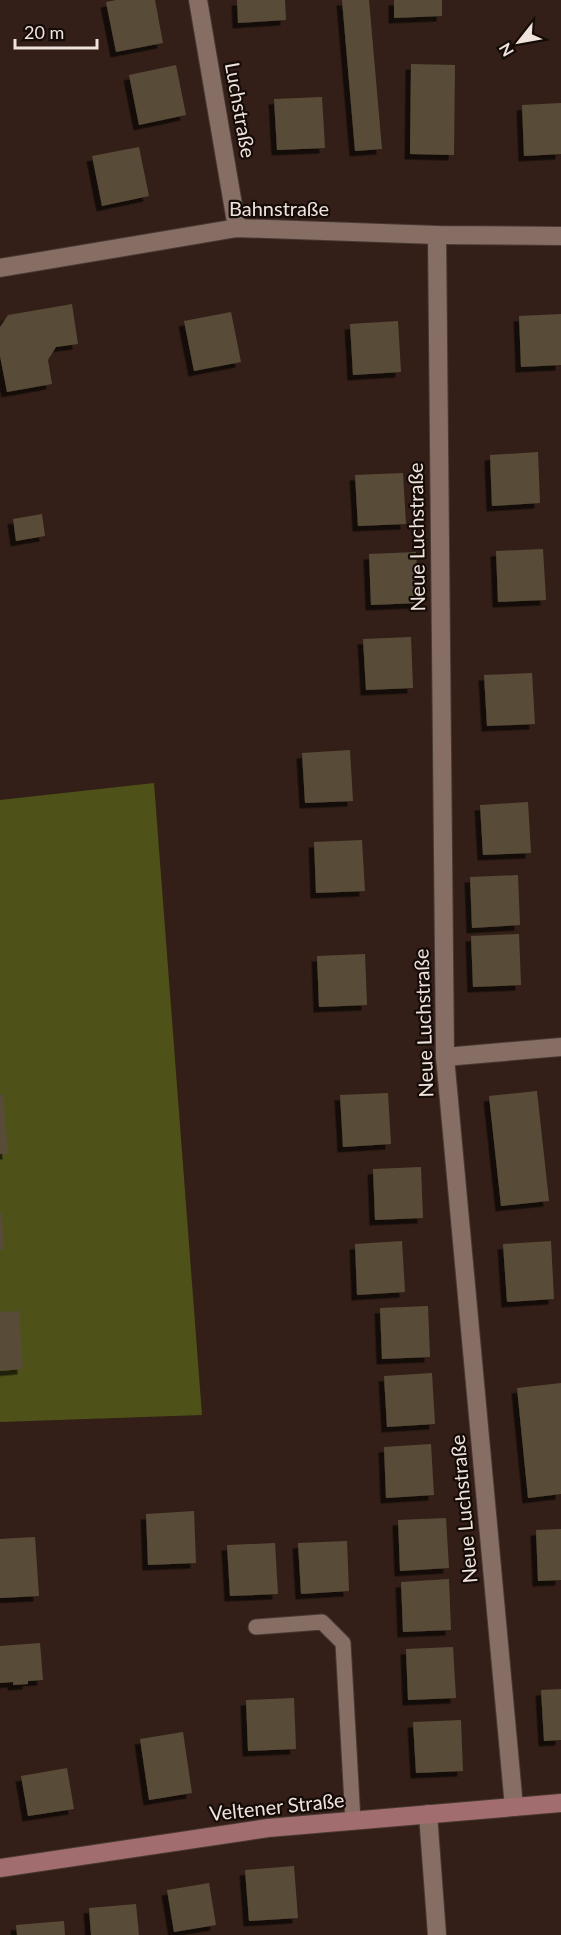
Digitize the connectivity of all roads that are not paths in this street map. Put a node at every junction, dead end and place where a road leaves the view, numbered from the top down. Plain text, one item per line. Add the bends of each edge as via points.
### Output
1 (198, 0) edge
2 (237, 228) junction
3 (437, 235) junction
4 (561, 236) edge
5 (0, 268) edge
6 (561, 1047) edge
7 (445, 1057) junction
8 (256, 1627) dead end
9 (561, 1803) edge
10 (514, 1807) junction
11 (428, 1815) junction
12 (353, 1821) junction
13 (0, 1868) edge
14 (437, 1935) edge

1 - 2 street, Luchstraße
2 - 3 street, Bahnstraße
2 - 5 street, Bahnstraße
3 - 4 street, Bahnstraße
3 - 7 street, Neue Luchstraße
6 - 7 street
7 - 10 street, Neue Luchstraße
8 - 12 lane via 322,1622 343,1643
9 - 10 main road, Veltener Straße
10 - 11 main road, Veltener Straße
11 - 12 main road, Veltener Straße
11 - 14 street
12 - 13 main road, Veltener Straße via 268,1828

